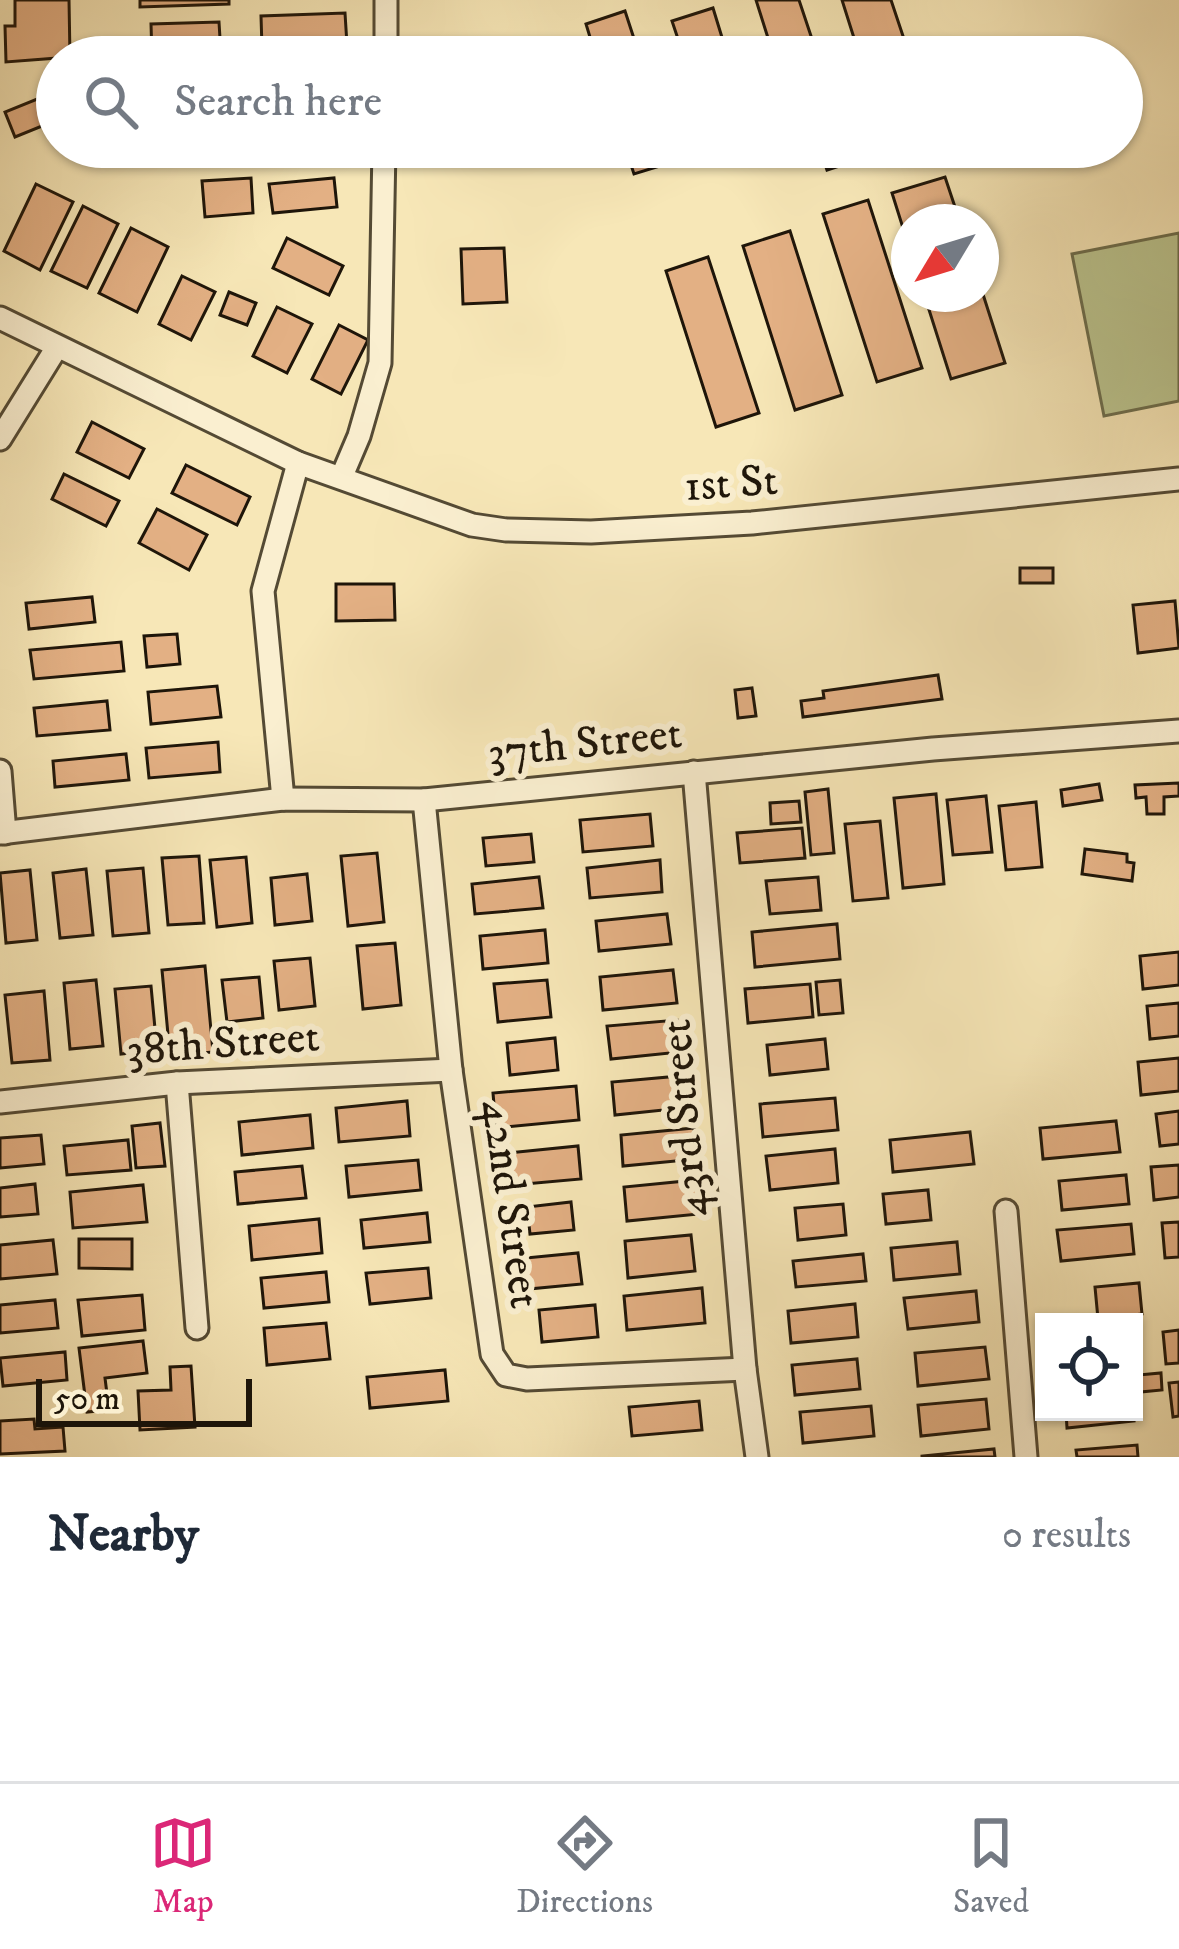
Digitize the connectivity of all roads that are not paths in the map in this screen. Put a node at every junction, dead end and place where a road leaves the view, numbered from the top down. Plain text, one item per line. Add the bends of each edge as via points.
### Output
1 (386, 0) edge
2 (386, 36) edge
3 (384, 168) edge
4 (0, 318) edge
5 (57, 347) junction
6 (0, 440) edge
7 (298, 463) junction
8 (342, 476) junction
9 (1179, 479) edge
10 (1179, 731) edge
11 (0, 771) edge
12 (694, 772) junction
13 (283, 799) junction
14 (424, 800) junction
15 (3, 833) edge
16 (451, 1070) junction
17 (177, 1083) junction
18 (0, 1102) edge
19 (1006, 1211) dead end
20 (197, 1328) dead end
21 (745, 1369) junction
22 (757, 1457) edge
23 (1026, 1457) edge

1 - 2 street
3 - 8 street via 380,363
4 - 5 street, 1st St
5 - 6 street
5 - 7 street, 1st St
7 - 8 street, 1st St
7 - 13 street via 263,591
8 - 9 street, 1st St via 472,525 591,532
10 - 12 street, 37th Street
11 - 15 street
12 - 14 street, 37th Street
12 - 21 street, 43rd Street
13 - 14 street, 37th Street
13 - 15 street, 37th Street
14 - 16 street, 42nd Street
16 - 17 street, 38th Street
16 - 21 street, 42nd Street via 492,1354 506,1376
17 - 18 street, 38th Street
17 - 20 street
19 - 23 street
21 - 22 street, 43rd Street

